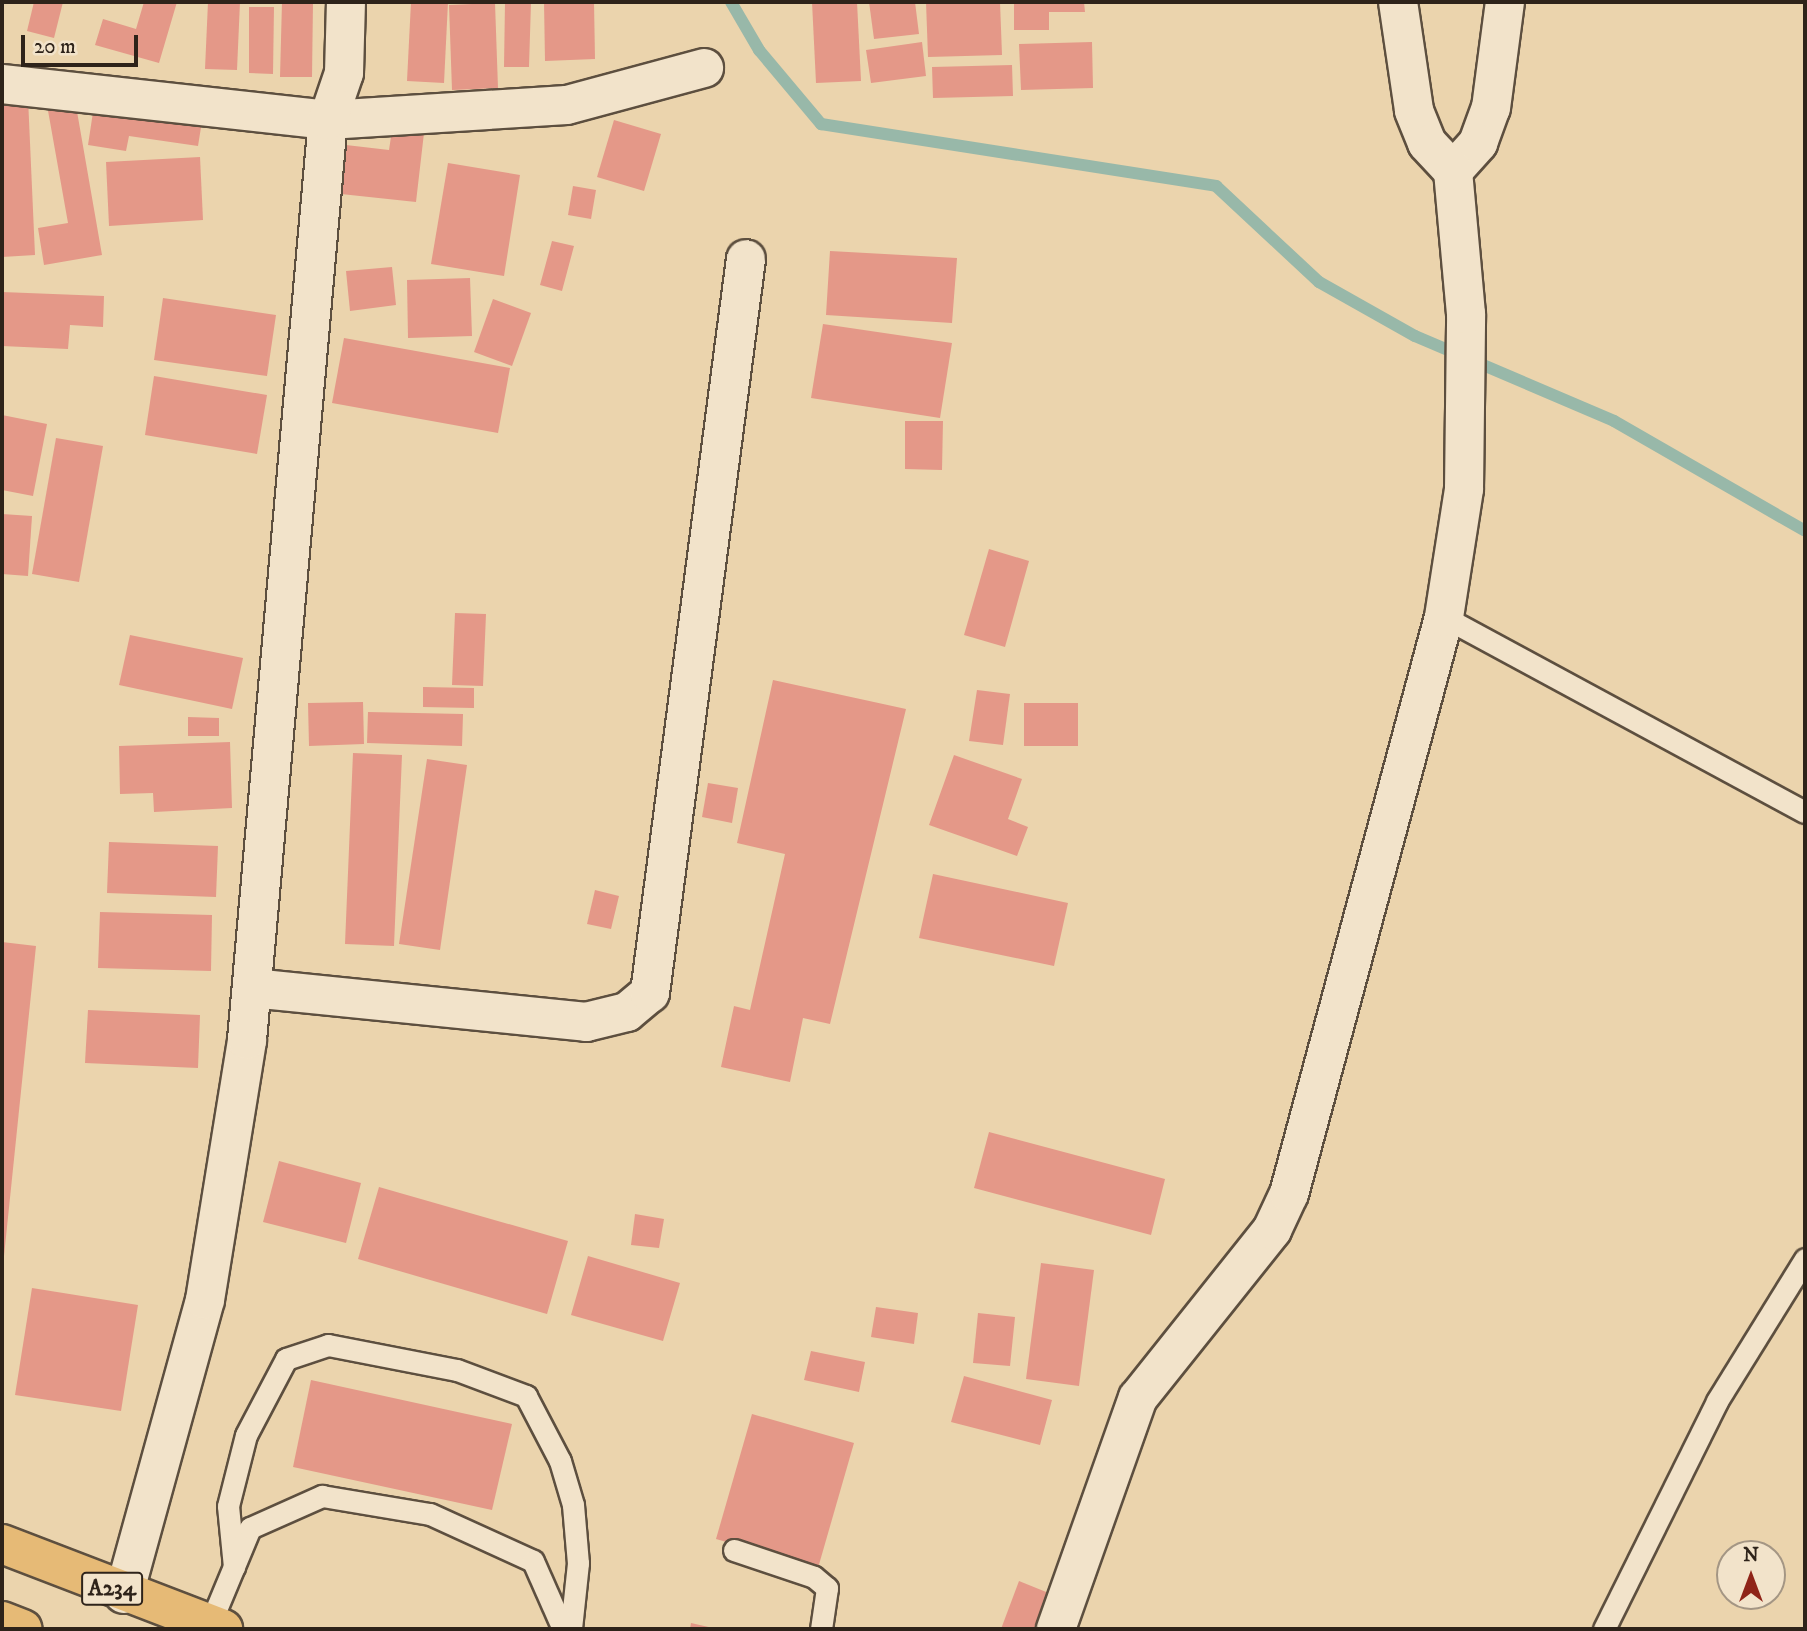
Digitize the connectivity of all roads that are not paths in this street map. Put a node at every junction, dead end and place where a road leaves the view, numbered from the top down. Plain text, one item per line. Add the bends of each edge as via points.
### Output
1 (346, 2) edge
2 (1398, 2) edge
3 (1505, 2) edge
4 (704, 68) dead end
5 (2, 84) edge
6 (328, 120) junction
7 (1453, 171) junction
8 (747, 259) dead end
9 (1444, 617) junction
10 (1805, 812) edge
11 (252, 988) junction
12 (1805, 1259) edge
13 (2, 1544) edge
14 (734, 1550) dead end
15 (234, 1567) junction
16 (124, 1594) junction
17 (2, 1621) edge
18 (217, 1627) edge
19 (23, 1629) edge
20 (563, 1629) edge
21 (571, 1629) edge
22 (821, 1629) edge
23 (1056, 1629) edge
24 (1604, 1629) edge

1 - 6 street via 344,73
2 - 7 street via 1414,110 1427,143
3 - 7 street via 1490,108 1478,143
4 - 6 street via 567,105
5 - 6 street
6 - 11 street
7 - 9 street via 1465,314 1464,489
8 - 11 street via 650,993 627,1012 586,1022
9 - 10 lane
9 - 23 street via 1289,1194 1272,1230 1138,1398
11 - 16 street via 205,1300
12 - 24 lane via 1717,1401
13 - 16 highway, A234
14 - 22 lane via 814,1577 827,1588
15 - 18 lane
15 - 20 lane via 250,1528 322,1496 430,1514 533,1561
15 - 21 lane via 228,1506 246,1434 286,1359 328,1345 457,1370 526,1396 560,1461 573,1505 578,1563
16 - 18 highway, A234
17 - 19 highway

